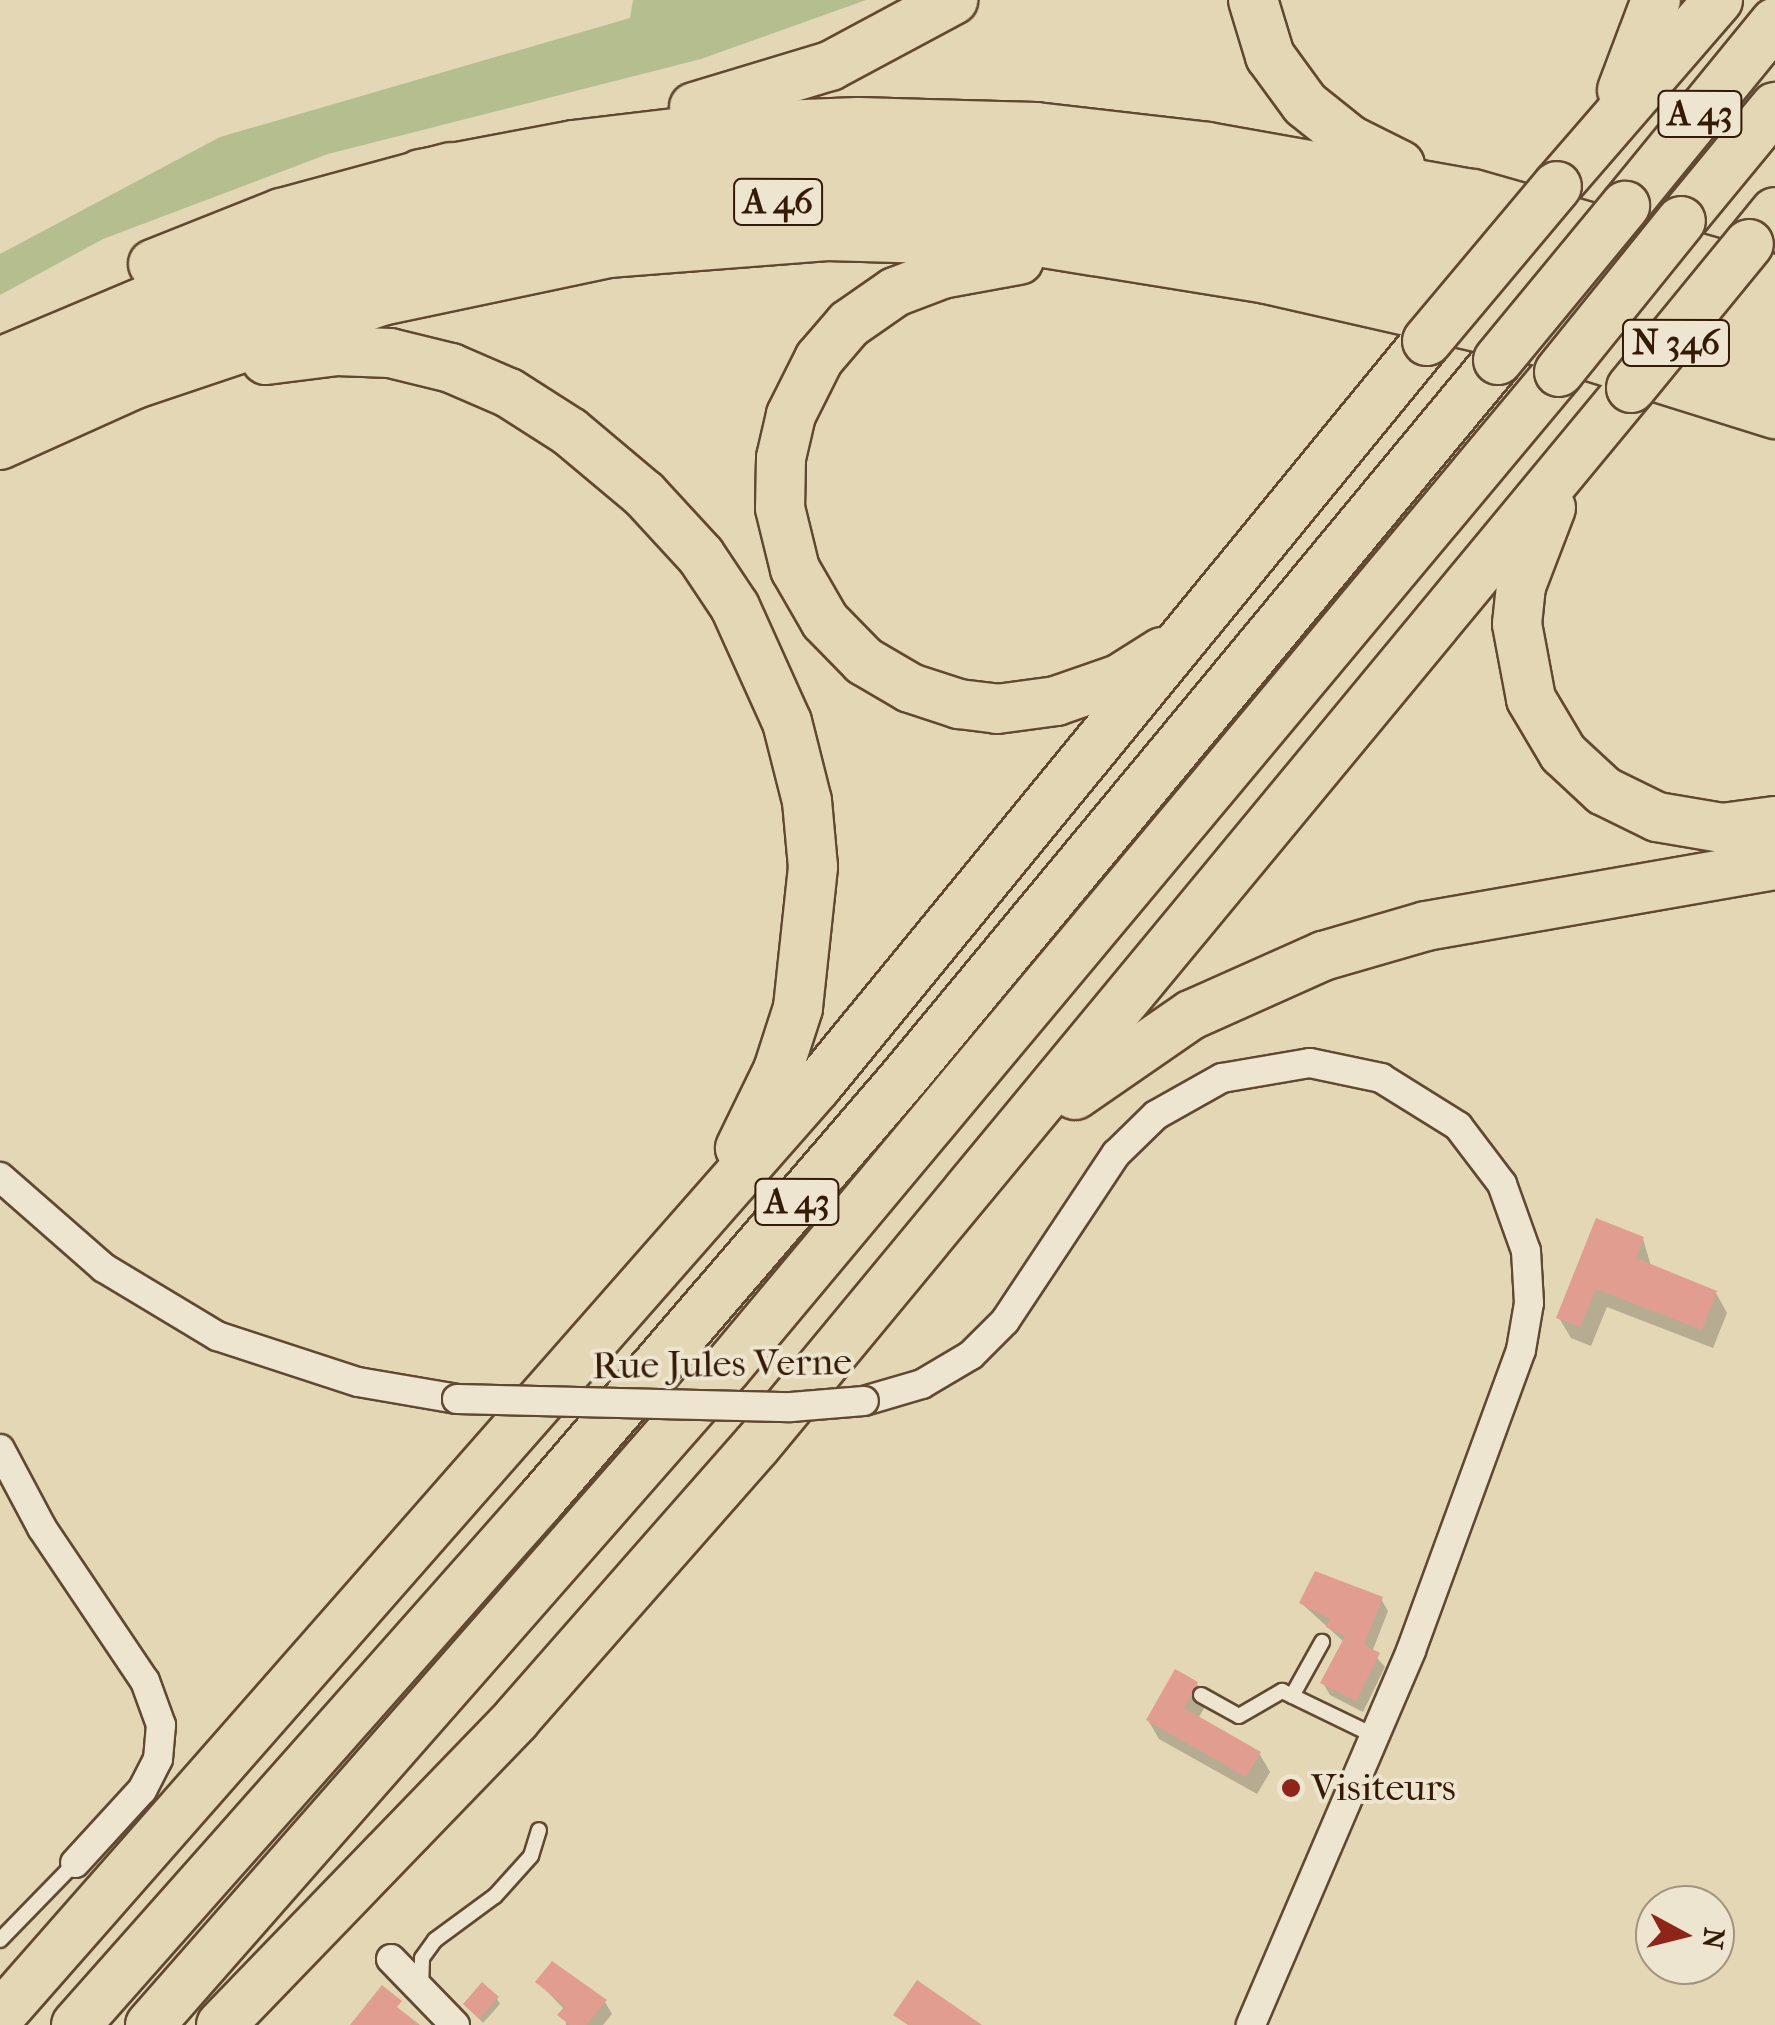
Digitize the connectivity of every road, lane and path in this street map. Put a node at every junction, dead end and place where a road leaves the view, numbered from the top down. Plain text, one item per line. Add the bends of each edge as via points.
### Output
1 (953, 0) edge
2 (1253, 0) edge
3 (1656, 0) edge
4 (1718, 0) edge
5 (1775, 22) edge
6 (1775, 107) edge
7 (1571, 169) junction
8 (420, 174) junction
9 (1473, 194) junction
10 (1766, 245) edge
11 (1142, 259) junction
12 (1607, 278) joint
13 (1577, 313) joint
14 (1775, 327) edge
15 (0, 337) edge
16 (0, 362) edge
17 (1775, 374) edge
18 (135, 384) junction
19 (0, 408) edge
20 (1763, 413) edge
21 (1598, 427) junction
22 (0, 445) edge
23 (1202, 616) junction
24 (1775, 821) edge
25 (1775, 864) edge
26 (0, 1177) edge
27 (699, 1214) junction
28 (945, 1224) junction
29 (0, 1449) edge
30 (1322, 1642) dead end
31 (1201, 1694) dead end
32 (1292, 1696) junction
33 (1375, 1736) junction
34 (539, 1830) dead end
35 (75, 1863) joint
36 (87, 1915) junction
37 (0, 1940) edge
38 (392, 1959) dead end
39 (421, 1988) junction
40 (0, 1999) edge
41 (0, 2016) edge
42 (76, 2025) edge
43 (150, 2025) edge
44 (220, 2025) edge
45 (454, 2025) edge
46 (1251, 2025) edge

1 - 8 highway via 875,46 777,86
2 - 9 highway via 1270,56 1318,118 1367,150
3 - 7 highway via 1638,59
4 - 7 highway
5 - 42 highway, A 43, bridge via 907,1074
6 - 43 highway, A 43, bridge via 726,1369
7 - 23 highway, bridge
8 - 9 highway via 656,134 910,122 1164,140
8 - 15 highway via 217,237
9 - 10 highway
10 - 21 highway, bridge
11 - 18 highway via 1038,242 899,235 758,238 608,253 382,301
11 - 20 highway via 1342,295 1551,344
11 - 23 highway via 996,262 942,274 871,307 833,340 799,394 781,458 783,529 810,598 849,648 895,681 958,704 1016,708 1090,692 1146,664
12 - 14 highway, N 346
12 - 16 highway, A 46 via 1364,213 1171,178 973,160 772,161 576,181 382,221 193,280
13 - 17 highway, N 346
13 - 19 highway, A 46 via 1354,256 1182,224 983,202 784,202 587,221 393,262 205,321
18 - 22 highway
18 - 27 highway via 337,351 451,368 510,393 590,447 675,525 718,580 787,722 807,801 812,905 805,975 778,1070
21 - 24 highway via 1542,525 1521,586 1518,643 1531,699 1573,764 1618,801 1702,827
21 - 28 highway
23 - 27 highway via 818,1086
25 - 28 highway via 1426,926 1265,978 1112,1065
26 - 33 street, Rue Jules Verne, bridge via 104,1268 218,1336 320,1372 457,1399 790,1407 864,1401 922,1384 971,1355 1005,1321 1116,1154 1156,1115 1198,1088 1246,1071 1310,1064 1381,1078 1424,1100 1472,1142 1512,1202 1526,1251 1528,1303 1509,1390
27 - 36 highway
28 - 44 highway via 516,1718
29 - 35 street via 42,1528 145,1681 160,1725 158,1759 142,1790
30 - 32 lane
31 - 32 lane via 1239,1716 1282,1691
32 - 33 lane
33 - 46 street, Rue Jules Verne
34 - 39 lane via 531,1856 495,1896 435,1940 422,1958
35 - 37 lane
36 - 40 highway
36 - 41 highway
38 - 39 street
39 - 45 street

